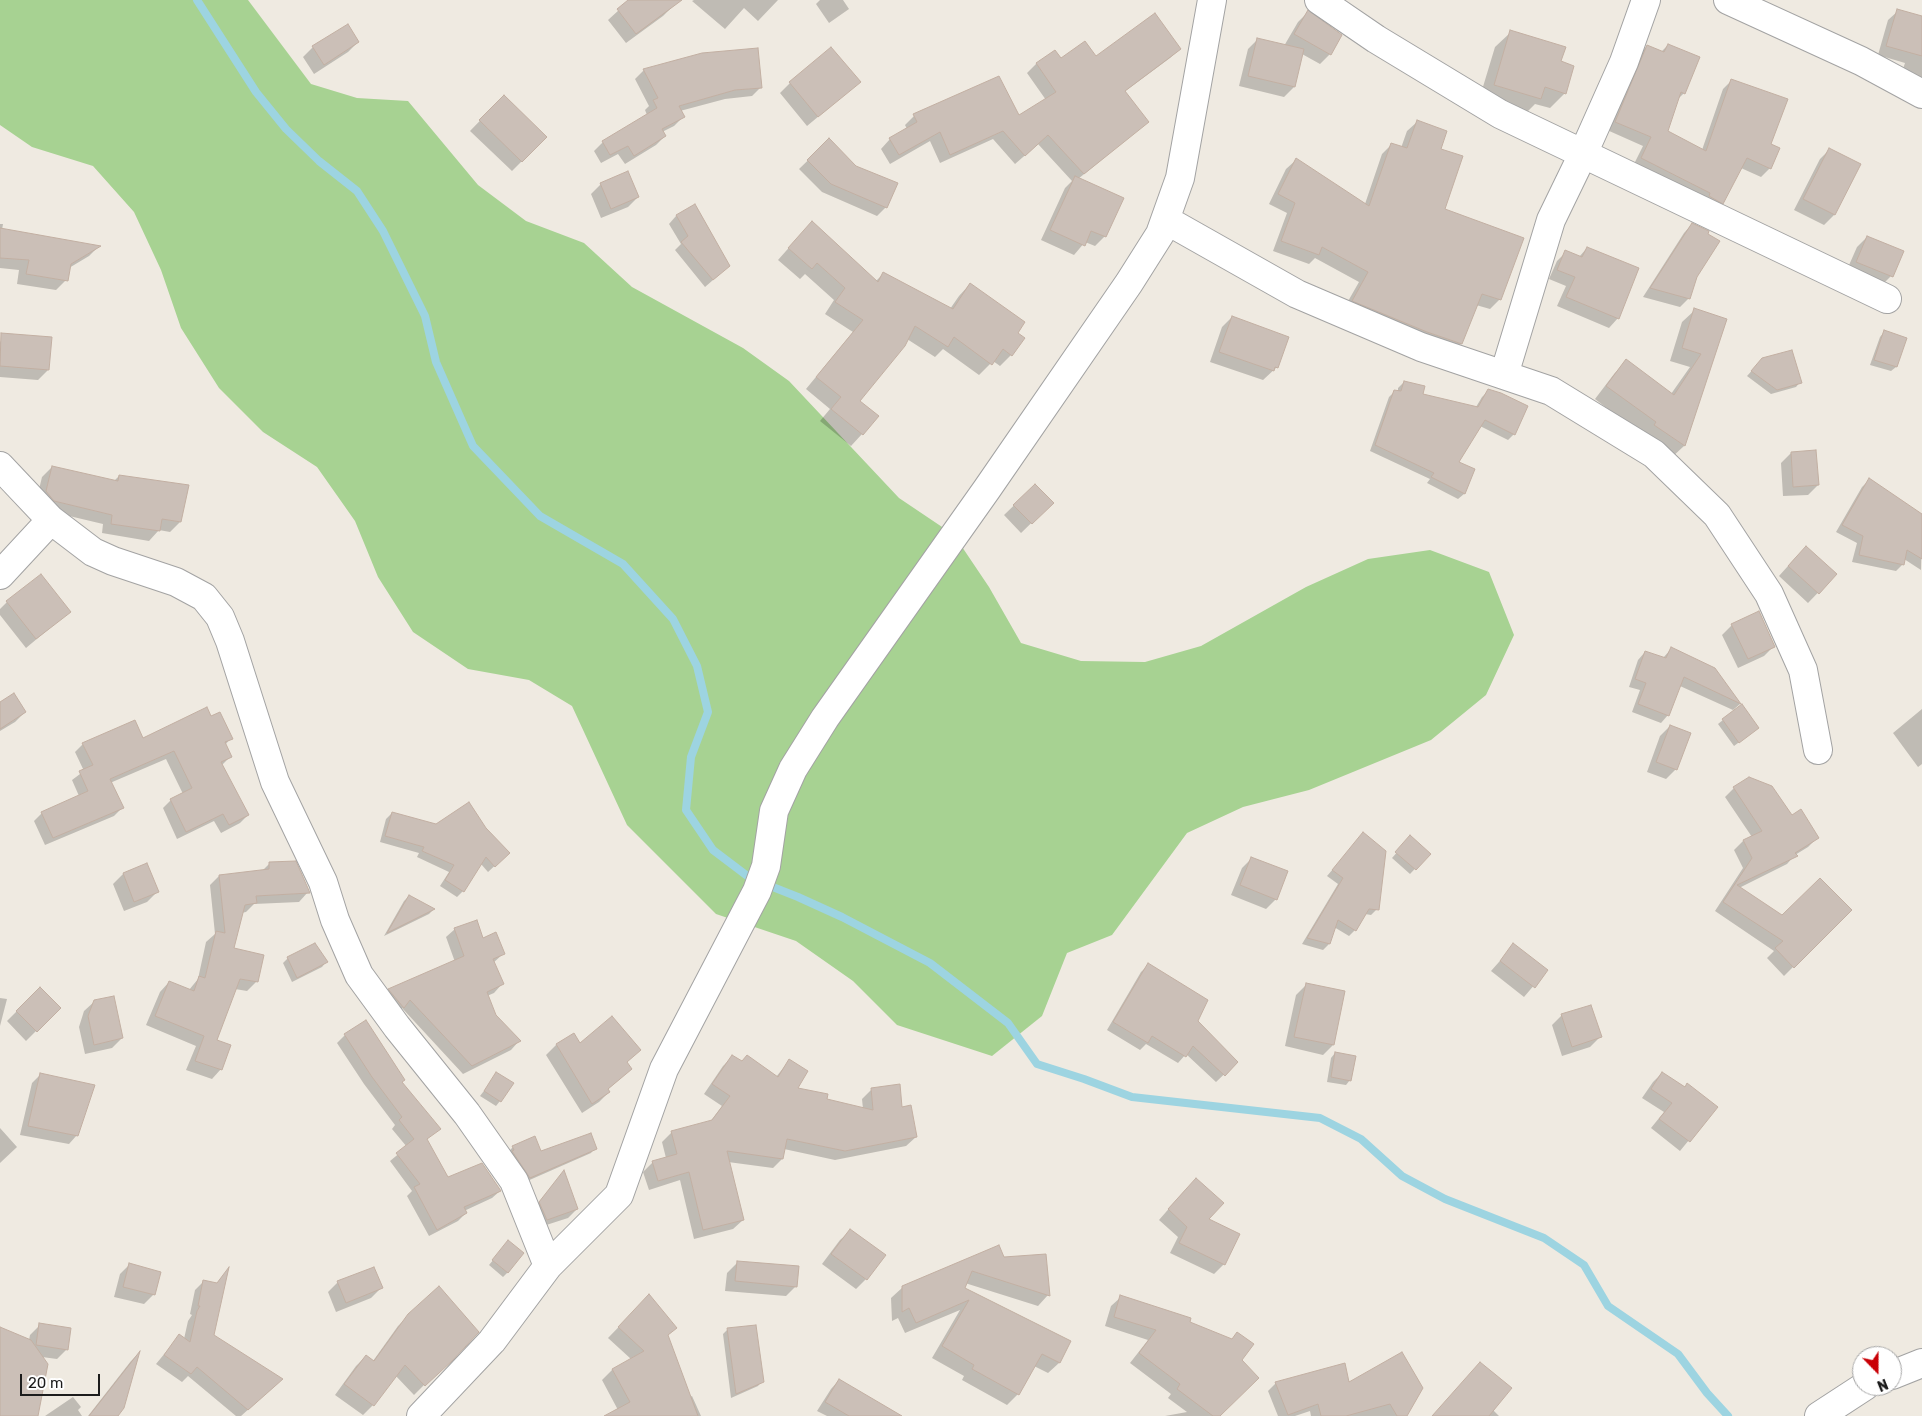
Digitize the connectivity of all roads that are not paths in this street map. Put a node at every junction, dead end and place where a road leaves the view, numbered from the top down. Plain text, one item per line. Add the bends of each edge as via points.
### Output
1 (1212, 0) edge
2 (1319, 0) edge
3 (1646, 0) edge
4 (1728, 0) edge
5 (1922, 94) edge
6 (1584, 154) junction
7 (1166, 220) junction
8 (1887, 299) dead end
9 (1504, 375) junction
10 (0, 466) edge
11 (51, 520) junction
12 (0, 575) edge
13 (1818, 750) dead end
14 (548, 1266) junction
15 (1922, 1363) edge
16 (1902, 1371) edge
17 (1852, 1395) edge
18 (1830, 1409) edge
19 (421, 1416) edge

1 - 7 street via 1180,178
2 - 6 street via 1376,39 1500,114
3 - 6 street via 1624,62
4 - 5 street via 1861,61
6 - 8 street
6 - 9 street via 1551,220
7 - 9 street via 1297,294 1421,347
7 - 14 street via 1129,283 825,718 793,769 774,811 766,866 757,891 664,1069 619,1195
9 - 13 street via 1551,391 1654,454 1717,515 1769,594 1803,670
10 - 11 street
11 - 12 street
11 - 14 street via 93,552 176,582 204,597 220,618 275,782 323,882 335,920 359,975 396,1027 467,1114 514,1181
14 - 19 street via 492,1341
15 - 16 street
17 - 18 street

